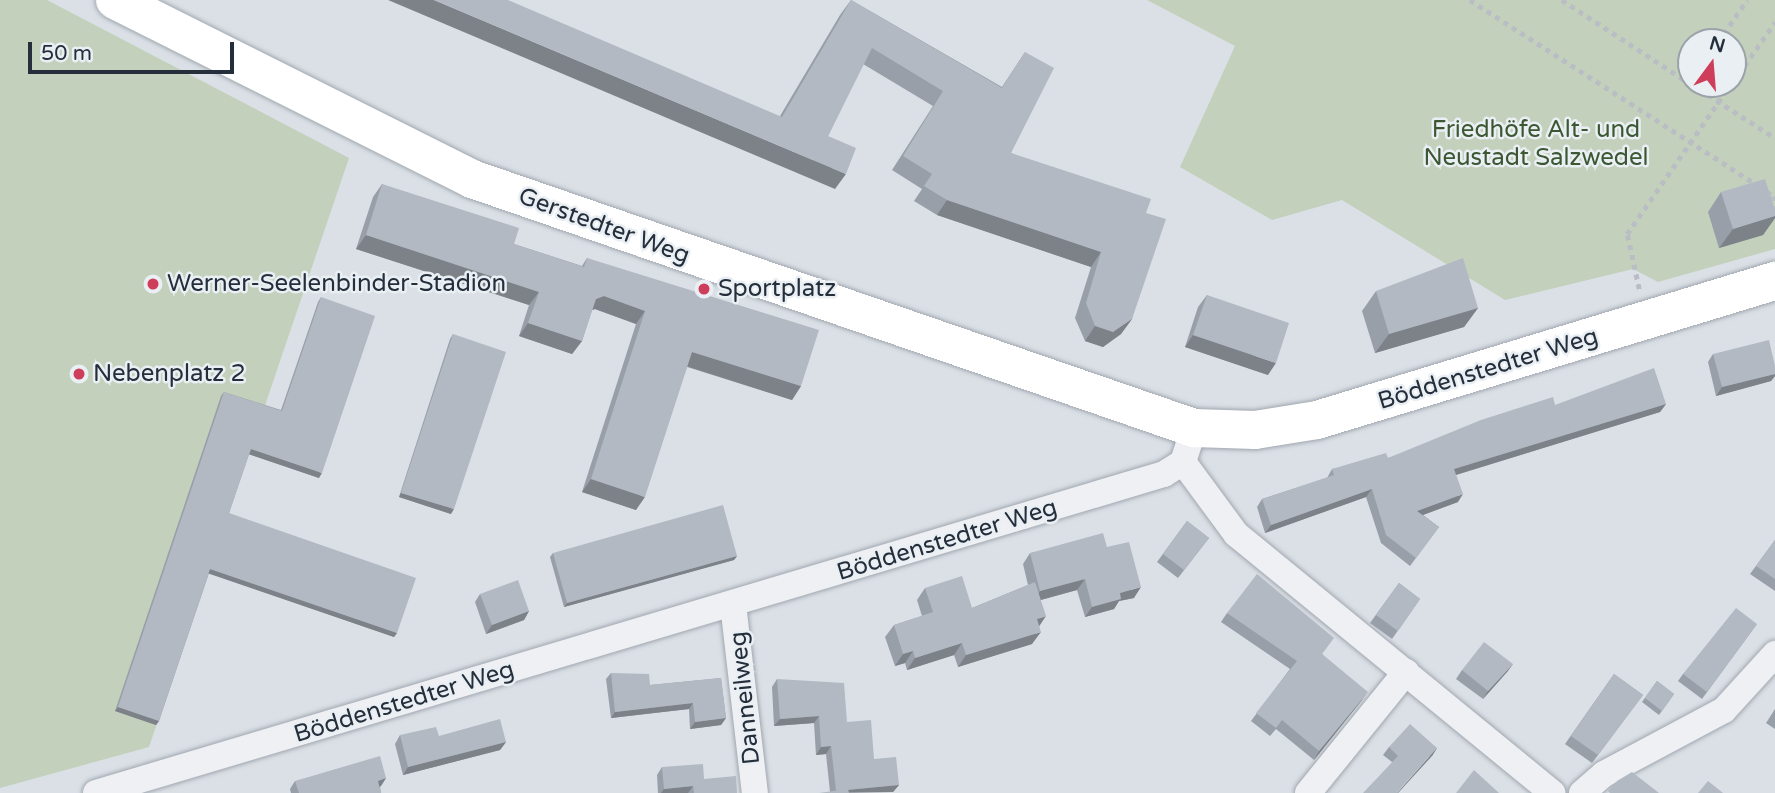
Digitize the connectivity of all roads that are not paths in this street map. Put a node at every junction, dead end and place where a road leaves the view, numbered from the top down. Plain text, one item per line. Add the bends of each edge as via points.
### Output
1 (115, 0) edge
2 (1775, 281) edge
3 (1189, 445) junction
4 (733, 604) junction
5 (1775, 654) edge
6 (1406, 672) junction
7 (96, 793) edge
8 (755, 793) edge
9 (1308, 793) edge
10 (1552, 793) edge
11 (1582, 793) edge

1 - 3 street, Gerstedter Weg via 472,178
2 - 3 street, Böddenstedter Weg via 1317,420
3 - 4 street, Böddenstedter Weg via 1143,481
3 - 6 street via 1236,534
4 - 7 street, Böddenstedter Weg
4 - 8 street, Danneilweg
5 - 11 street via 1724,710 1604,775
6 - 9 street
6 - 10 street

